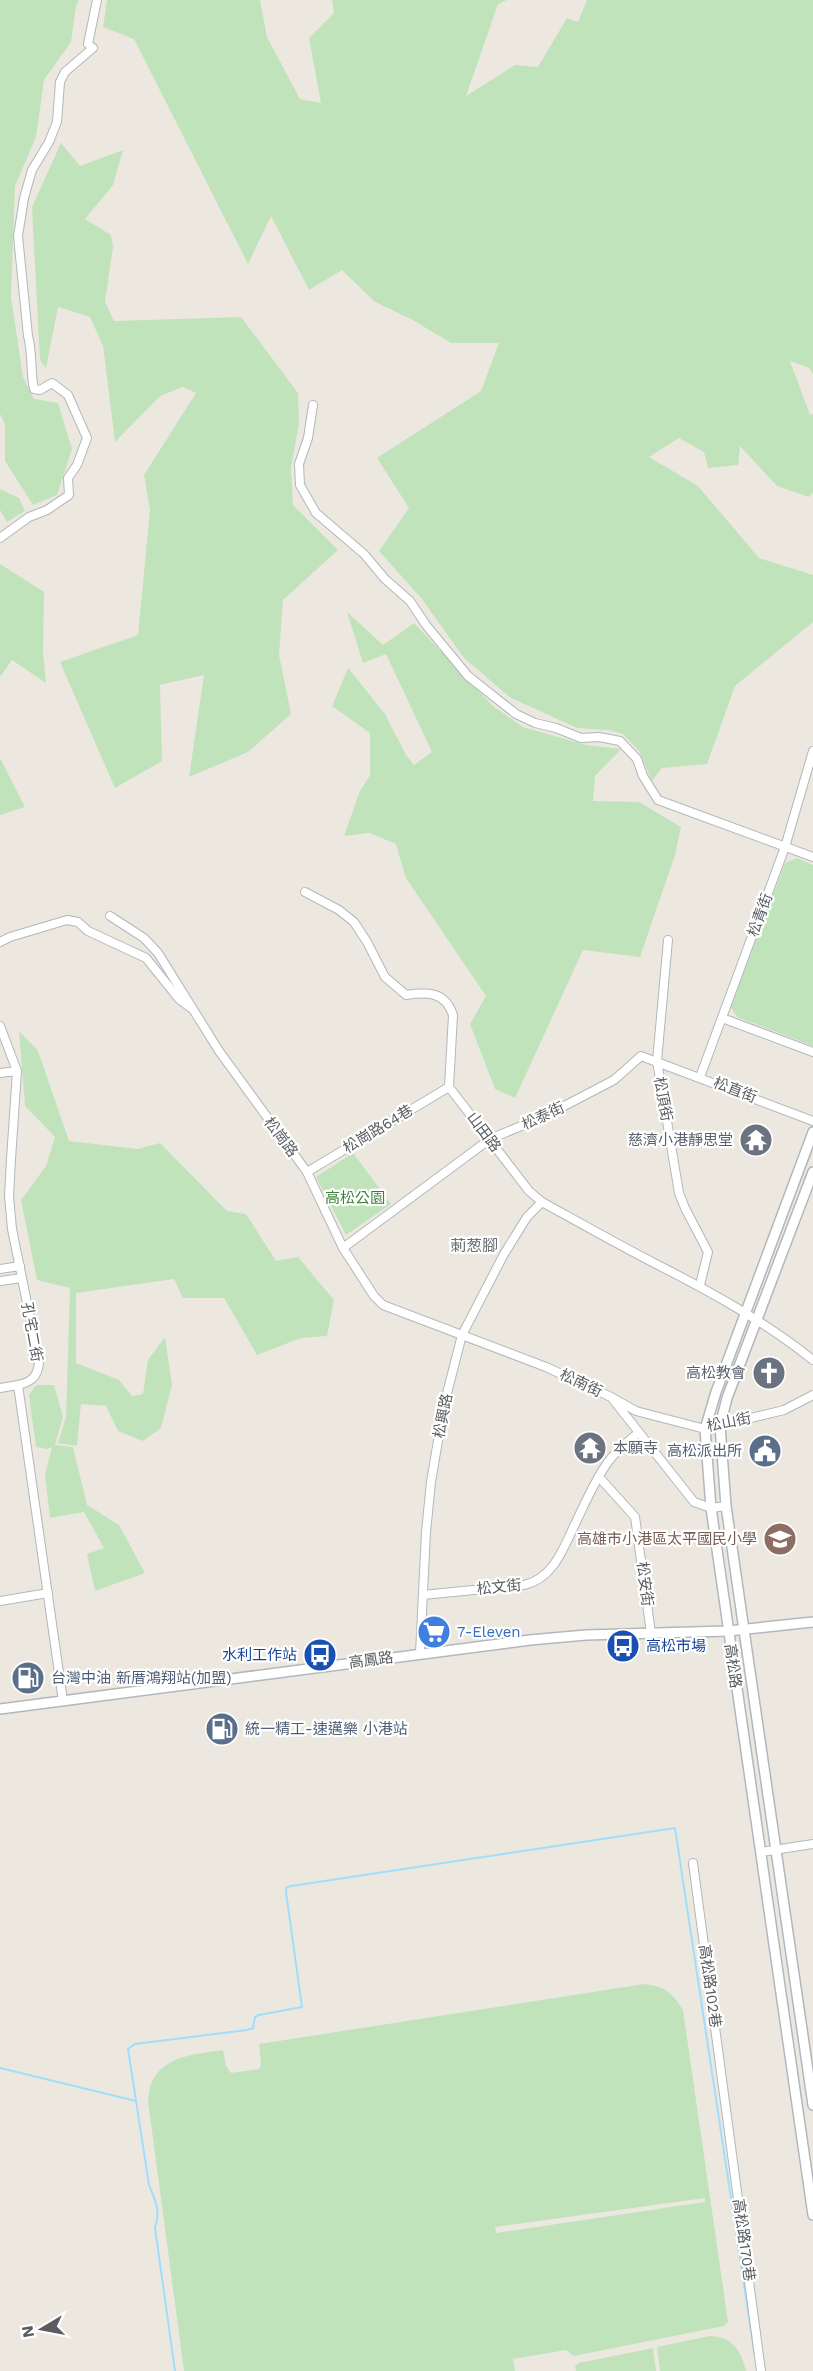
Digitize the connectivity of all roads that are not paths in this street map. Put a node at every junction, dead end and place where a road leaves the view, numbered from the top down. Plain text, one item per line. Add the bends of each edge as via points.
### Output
1 (97, 0) edge
2 (313, 405) dead end
3 (0, 538) edge
4 (813, 751) edge
5 (784, 847) junction
6 (813, 857) edge
7 (305, 891) dead end
8 (110, 916) dead end
9 (668, 940) dead end
10 (0, 942) edge
11 (195, 1011) junction
12 (722, 1018) junction
13 (0, 1026) edge
14 (813, 1052) edge
15 (657, 1061) junction
16 (17, 1071) junction
17 (0, 1073) edge
18 (700, 1077) junction
19 (449, 1087) junction
20 (813, 1121) edge
21 (813, 1132) edge
22 (490, 1139) junction
23 (307, 1172) junction
24 (813, 1172) edge
25 (542, 1202) junction
26 (344, 1248) junction
27 (20, 1266) junction
28 (0, 1269) edge
29 (22, 1278) junction
30 (0, 1281) edge
31 (700, 1285) junction
32 (747, 1312) junction
33 (757, 1319) junction
34 (462, 1335) junction
35 (813, 1360) edge
36 (18, 1385) junction
37 (0, 1388) edge
38 (813, 1395) edge
39 (610, 1397) junction
40 (720, 1426) junction
41 (705, 1429) junction
42 (638, 1433) junction
43 (599, 1477) junction
44 (726, 1506) junction
45 (711, 1508) junction
46 (48, 1593) junction
47 (423, 1595) junction
48 (0, 1601) edge
49 (813, 1622) edge
50 (744, 1630) junction
51 (728, 1631) junction
52 (651, 1633) junction
53 (420, 1653) junction
54 (63, 1701) junction
55 (0, 1709) edge
56 (813, 1844) edge
57 (776, 1850) junction
58 (761, 1852) junction
59 (693, 1863) dead end
60 (813, 2105) edge
61 (726, 2109) joint
62 (813, 2215) edge
63 (761, 2371) edge

1 - 3 street via 88,44 93,48 65,72 60,82 57,122 32,170 18,236 34,389 52,383 68,395 87,438 68,478 69,495
2 - 5 street via 299,464 300,485 316,513 364,554 410,602 468,676 516,714 535,723 581,738 620,741 637,759 658,800
4 - 5 street, 松青街
5 - 6 street
5 - 12 street, 松青街
7 - 19 street via 354,922 385,977 406,995 432,994 450,1006 453,1015
8 - 11 street, 松崗路 via 144,938 158,953
9 - 15 street, 松頂街
10 - 11 street via 67,920 78,922 88,931 146,958 179,999
11 - 23 street, 松崗路 via 249,1095
12 - 14 street
12 - 18 street, 松青街
13 - 16 street, 孔宅二街
15 - 18 street, 松直街
15 - 22 street, 松泰街 via 641,1056 614,1080
15 - 31 street, 松頂街 via 679,1192 708,1252
16 - 17 street
16 - 27 street, 孔宅二街 via 9,1196
18 - 20 street, 松直街
19 - 22 street, 山田路
19 - 23 street, 松崗路64巷
21 - 32 street, 高松路
22 - 25 street, 山田路 via 519,1179
22 - 26 street, 松泰街
23 - 26 street, 松崗路
24 - 33 street, 高松路
25 - 31 street, 山田路
25 - 34 street, 松興路 via 527,1216 504,1254
26 - 34 street, 松崗路 via 383,1305
27 - 28 street
27 - 29 street, 孔宅二街
29 - 30 street
29 - 36 street, 孔宅二街 via 39,1372
31 - 32 street, 山田路
32 - 33 street, 山田路
32 - 41 street, 高松路
33 - 35 street, 山田路
33 - 40 street, 高松路
34 - 39 street, 松南街
34 - 47 street, 松興路 via 444,1405 431,1482
36 - 37 street
36 - 46 street
38 - 40 street, 松山街 via 784,1410
39 - 41 street, 松山街 via 636,1411
39 - 42 street, 松南街
40 - 41 street, 松山街
40 - 44 street, 高松路
41 - 45 street, 高松路
42 - 43 street, 松文街 via 608,1462
42 - 45 street, 松南街 via 694,1502
43 - 47 street, 松文街 via 561,1554 535,1583
43 - 52 street, 松安街 via 635,1517
44 - 45 street
44 - 50 street, 高松路
45 - 51 street, 高松路
46 - 48 street
46 - 54 street
47 - 53 street, 松興路
49 - 50 street, 高鳳路
50 - 51 street, 高鳳路
50 - 57 street, 高松路
51 - 52 street, 高鳳路
51 - 58 street, 高松路
52 - 53 street, 高鳳路 via 586,1635
53 - 54 street, 高鳳路
54 - 55 street, 高鳳路
56 - 57 street
57 - 58 street
57 - 60 street, 高松路
58 - 62 street, 高松路
59 - 61 street, 高松路102巷
61 - 63 street, 高松路170巷

